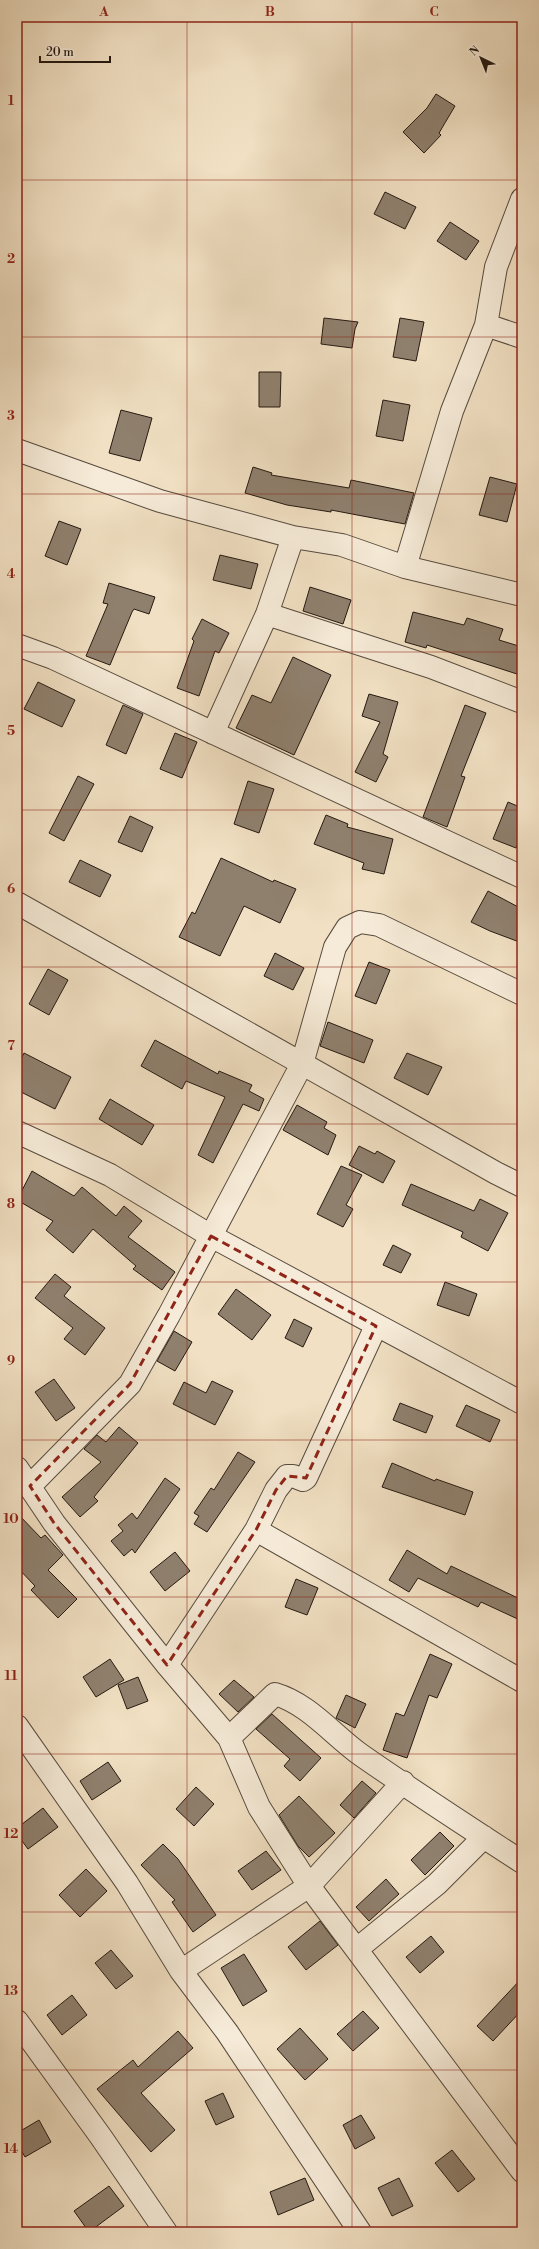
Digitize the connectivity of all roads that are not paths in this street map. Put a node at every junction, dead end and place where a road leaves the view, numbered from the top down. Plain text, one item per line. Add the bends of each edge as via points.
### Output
1 (522, 199) edge
2 (486, 325) junction
3 (522, 337) edge
4 (17, 450) edge
5 (293, 537) junction
6 (405, 567) junction
7 (522, 595) edge
8 (267, 614) junction
9 (17, 645) edge
10 (522, 702) edge
11 (213, 733) junction
12 (522, 877) edge
13 (17, 904) edge
14 (522, 994) edge
15 (302, 1064) junction
16 (17, 1132) edge
17 (522, 1186) edge
18 (211, 1236) junction
19 (376, 1326) junction
20 (522, 1403) edge
21 (17, 1468) edge
22 (30, 1486) junction
23 (256, 1530) junction
24 (167, 1665) junction
25 (522, 1681) edge
26 (17, 1726) edge
27 (229, 1738) junction
28 (403, 1782) junction
29 (484, 1837) junction
30 (522, 1862) edge
31 (308, 1886) junction
32 (357, 1949) junction
33 (181, 1971) junction
34 (17, 2021) edge
35 (522, 2171) edge
36 (166, 2232) edge
37 (360, 2232) edge

1 - 2 street via 496,267
2 - 3 street
2 - 6 street via 452,411
4 - 5 street via 160,501
5 - 6 street via 342,545
5 - 8 street
6 - 7 street
8 - 10 street via 431,667
8 - 11 street
9 - 11 street via 53,658
11 - 12 street
13 - 15 street
14 - 15 street via 379,926 360,922 347,928 335,947
15 - 17 street
15 - 18 street
16 - 18 street via 110,1175
18 - 19 street
18 - 22 street via 130,1384
19 - 20 street
19 - 23 street via 306,1478 303,1480 287,1476 276,1490
21 - 22 street
22 - 24 street via 54,1523
23 - 24 street
23 - 25 street
24 - 27 street
26 - 33 street via 127,1883
27 - 28 street via 275,1694 287,1698 317,1718 360,1754
27 - 31 street via 259,1807
28 - 29 street
28 - 31 street
29 - 30 street
29 - 32 street via 437,1884
31 - 32 street
31 - 33 street
32 - 35 street via 410,2025
33 - 37 street via 227,2032
34 - 36 street

